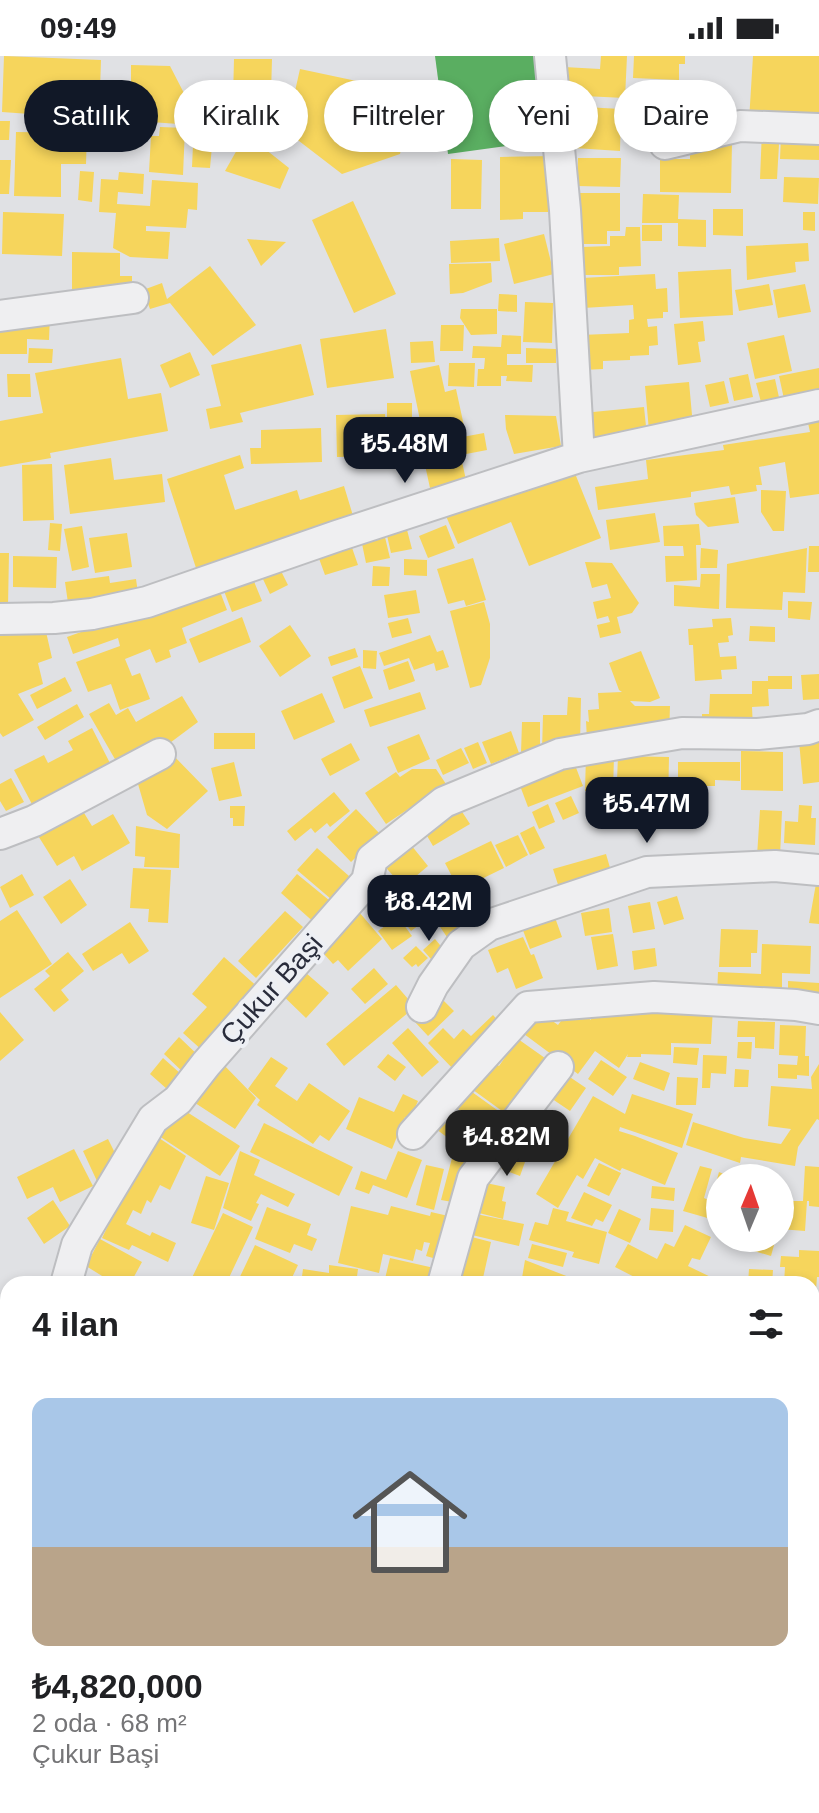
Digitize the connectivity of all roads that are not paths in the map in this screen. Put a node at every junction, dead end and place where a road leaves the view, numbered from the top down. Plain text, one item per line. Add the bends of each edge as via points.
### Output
1 (550, 56) edge
2 (737, 127) edge
3 (819, 129) edge
4 (133, 298) dead end
5 (0, 316) edge
6 (819, 405) edge
7 (579, 457) junction
8 (0, 619) edge
9 (819, 725) edge
10 (160, 754) dead end
11 (0, 834) edge
12 (819, 870) edge
13 (422, 1007) dead end
14 (819, 1009) edge
15 (558, 1067) dead end
16 (413, 1134) dead end
17 (68, 1276) edge
18 (445, 1276) edge

1 - 7 street
2 - 3 street
4 - 5 street
6 - 7 street
7 - 8 street via 147,602 92,614
9 - 17 street, Çukur Başi via 758,734 682,733 560,754 444,802 372,859 367,881 178,1100 153,1119 77,1245
10 - 11 street
12 - 13 street via 775,866 647,872 489,925 461,945
14 - 16 street via 654,997 528,1007
15 - 18 street via 473,1178

